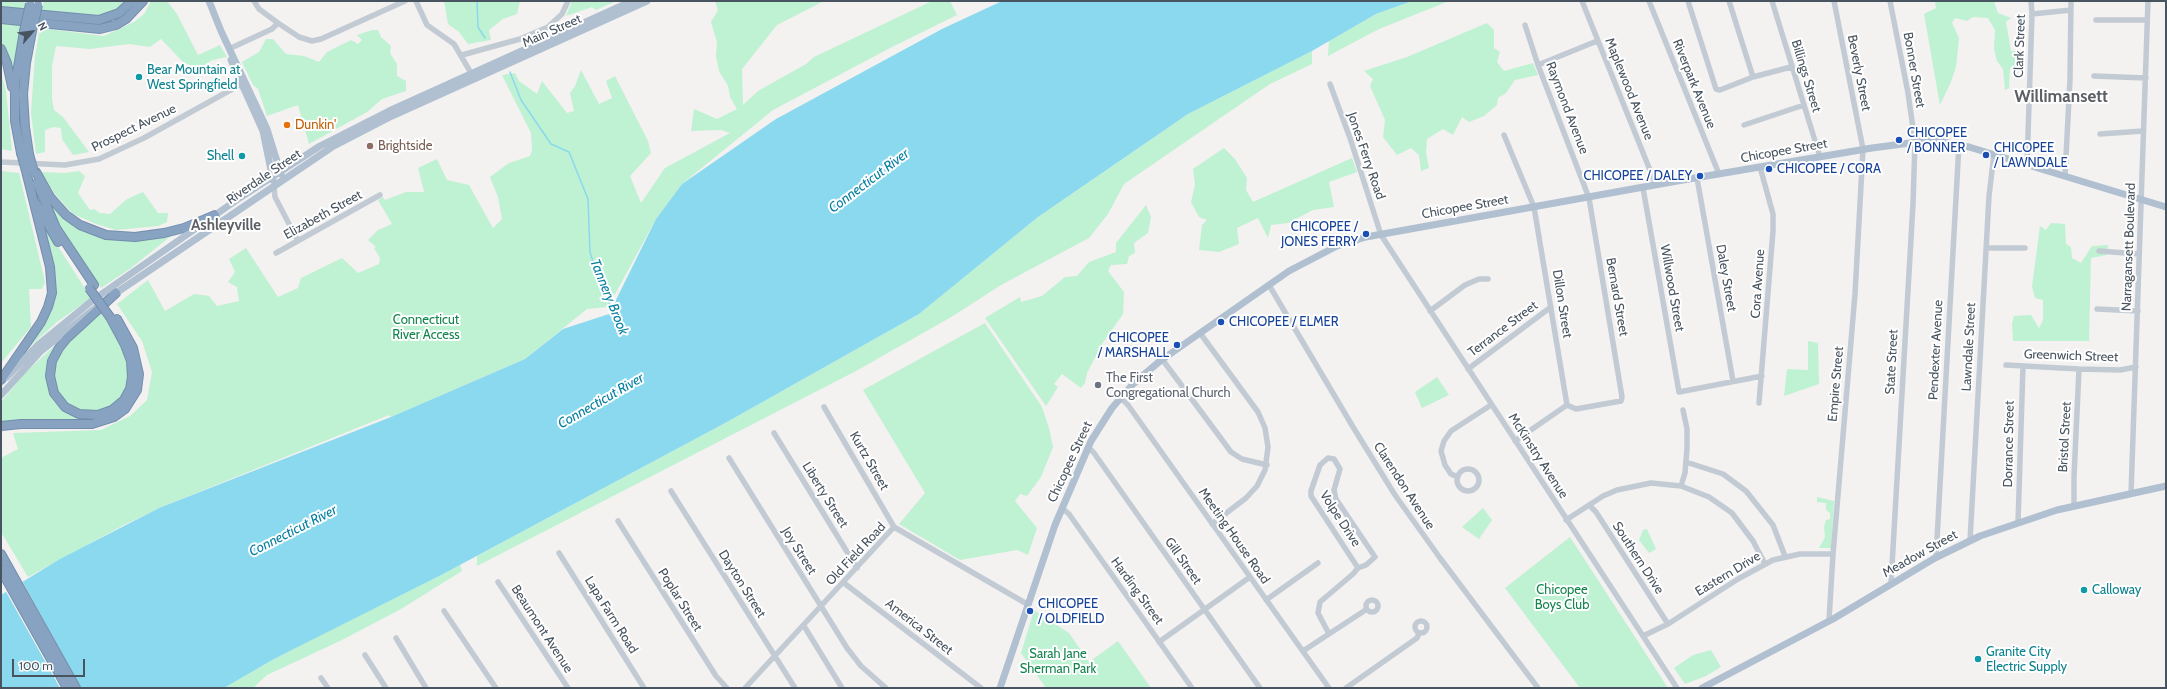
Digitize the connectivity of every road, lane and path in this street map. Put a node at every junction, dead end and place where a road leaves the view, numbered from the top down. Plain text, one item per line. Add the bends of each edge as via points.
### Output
1 (132, 1) edge
2 (143, 1) edge
3 (209, 1) edge
4 (254, 1) edge
5 (405, 1) edge
6 (416, 1) edge
7 (568, 1) edge
8 (632, 1) edge
9 (647, 1) edge
10 (1582, 1) edge
11 (1649, 1) edge
12 (1688, 1) edge
13 (1729, 1) edge
14 (1772, 1) edge
15 (1834, 1) edge
16 (1890, 1) edge
17 (2031, 1) edge
18 (2070, 1) edge
19 (2148, 1) edge
20 (34, 3) edge
21 (2071, 10) junction
22 (1, 11) edge
23 (2032, 14) junction
24 (1, 19) edge
25 (2096, 20) dead end
26 (2147, 20) junction
27 (278, 23) junction
28 (1525, 25) dead end
29 (28, 31) junction
30 (221, 31) junction
31 (1597, 41) junction
32 (231, 48) junction
33 (1, 50) edge
34 (462, 55) junction
35 (1538, 65) junction
36 (1791, 67) junction
37 (487, 70) junction
38 (471, 73) junction
39 (2094, 76) dead end
40 (1753, 77) junction
41 (2146, 78) junction
42 (243, 83) junction
43 (1330, 84) dead end
44 (1804, 105) junction
45 (14, 106) junction
46 (1744, 125) dead end
47 (2143, 131) junction
48 (2100, 134) dead end
49 (1504, 135) dead end
50 (1915, 142) junction
51 (1959, 144) junction
52 (1863, 149) junction
53 (1994, 154) junction
54 (27, 156) junction
55 (1820, 157) junction
56 (1, 162) edge
57 (2027, 164) junction
58 (1760, 167) junction
59 (280, 171) junction
60 (32, 172) junction
61 (1719, 174) junction
62 (272, 176) junction
63 (2065, 176) junction
64 (1697, 178) junction
65 (284, 179) junction
66 (1656, 185) junction
67 (29, 186) junction
68 (274, 186) junction
69 (1642, 188) junction
70 (380, 195) dead end
71 (1589, 198) junction
72 (2141, 200) junction
73 (1534, 207) junction
74 (2166, 207) edge
75 (215, 215) junction
76 (1381, 235) junction
77 (298, 241) junction
78 (1987, 248) junction
79 (2025, 248) dead end
80 (2099, 251) dead end
81 (276, 253) dead end
82 (2139, 254) junction
83 (1488, 279) dead end
84 (1269, 285) junction
85 (91, 286) junction
86 (116, 293) junction
87 (1551, 307) junction
88 (2097, 310) dead end
89 (1430, 311) junction
90 (2138, 311) junction
91 (112, 316) junction
92 (1200, 333) junction
93 (1162, 359) junction
94 (2006, 365) dead end
95 (2023, 366) junction
96 (2136, 367) junction
97 (1468, 369) junction
98 (2079, 369) junction
99 (1762, 376) junction
100 (1, 380) edge
101 (1733, 381) junction
102 (1, 383) edge
103 (1, 395) edge
104 (1120, 397) junction
105 (1759, 403) dead end
106 (1491, 405) junction
107 (1567, 405) junction
108 (824, 407) dead end
109 (1683, 410) dead end
110 (1, 426) edge
111 (774, 433) dead end
112 (1515, 441) junction
113 (1088, 447) junction
114 (728, 458) dead end
115 (1686, 462) junction
116 (1266, 464) junction
117 (1458, 477) dead end
118 (1681, 486) junction
119 (2166, 486) edge
120 (671, 491) dead end
121 (2131, 494) junction
122 (1589, 505) junction
123 (2074, 506) junction
124 (1062, 508) junction
125 (1566, 520) junction
126 (618, 521) dead end
127 (2018, 522) junction
128 (1212, 524) junction
129 (894, 527) junction
130 (1970, 541) junction
131 (559, 553) dead end
132 (1, 554) edge
133 (1833, 554) junction
134 (1785, 556) junction
135 (1936, 557) junction
136 (1318, 563) dead end
137 (1765, 564) junction
138 (857, 568) junction
139 (1358, 568) junction
140 (1, 570) edge
141 (1250, 577) junction
142 (498, 582) dead end
143 (844, 583) junction
144 (1891, 583) junction
145 (1266, 600) junction
146 (1027, 604) junction
147 (822, 607) junction
148 (1367, 609) dead end
149 (1205, 610) junction
150 (444, 611) dead end
151 (1829, 620) junction
152 (1668, 624) junction
153 (804, 626) junction
154 (1419, 633) dead end
155 (1329, 634) junction
156 (1643, 636) junction
157 (396, 638) dead end
158 (1159, 642) junction
159 (1303, 651) junction
160 (365, 654) dead end
161 (776, 656) junction
162 (321, 678) dead end
163 (67, 688) edge
164 (76, 688) edge
165 (328, 688) edge
166 (386, 688) edge
167 (426, 688) edge
168 (496, 688) edge
169 (568, 688) edge
170 (644, 688) edge
171 (727, 688) edge
172 (746, 688) edge
173 (795, 688) edge
174 (842, 688) edge
175 (886, 688) edge
176 (981, 688) edge
177 (1000, 688) edge
178 (1192, 688) edge
179 (1260, 688) edge
180 (1329, 688) edge
181 (1346, 688) edge
182 (1538, 688) edge
183 (1677, 688) edge
184 (1702, 688) edge

1 - 22 highway via 119,13 99,20
2 - 24 highway via 136,11 121,22 100,29
3 - 30 main road
4 - 27 street via 259,9
5 - 27 street via 317,41 302,39
6 - 34 street via 427,24 454,44
7 - 34 street via 562,14 548,27
8 - 37 main road, Main Street
9 - 37 main road, Main Street
10 - 31 street, Maplewood Avenue
11 - 61 street, Riverpark Avenue
12 - 40 street via 1716,89 1720,90
13 - 40 street
14 - 36 street, Billings Street
15 - 52 street, Beverly Street
16 - 50 street, Bonner Street
17 - 23 street, Clark Street
18 - 21 street
19 - 26 street, Narragansett Boulevard
20 - 29 highway, bridge
21 - 23 street
21 - 63 street
23 - 57 street, Clark Street
25 - 26 street
26 - 41 street, Narragansett Boulevard
27 - 32 street via 272,29
28 - 35 street, Raymond Avenue
29 - 45 highway via 16,73
29 - 54 highway via 23,94
30 - 32 main road
30 - 42 main road via 222,40
31 - 35 street
31 - 66 street, Maplewood Avenue
32 - 42 main road
33 - 45 highway via 7,63
34 - 38 street
35 - 71 street, Raymond Avenue
36 - 40 street
36 - 44 street, Billings Street
37 - 38 main road, Riverdale Street
37 - 65 main road, Riverdale Street via 365,129
38 - 59 main road, Riverdale Street via 362,123
39 - 41 street
41 - 47 street, Narragansett Boulevard
42 - 56 street, Prospect Avenue via 144,138 99,159 65,165
42 - 59 main road via 270,134
42 - 62 main road via 263,131
43 - 76 street, Jones Ferry Road
44 - 46 street
44 - 55 street, Billings Street
45 - 54 highway
47 - 48 street
47 - 72 street, Narragansett Boulevard
49 - 73 street, Dillon Street
50 - 51 main road, Chicopee Street via 1939,140
50 - 52 main road, Chicopee Street
50 - 144 street, State Street
51 - 53 main road, Chicopee Street
51 - 135 street, Pendexter Avenue
52 - 55 main road, Chicopee Street
52 - 133 street, Empire Street via 1855,286
53 - 57 main road, Chicopee Street
53 - 78 street, Lawndale Street
54 - 60 highway, bridge
54 - 60 highway, bridge
55 - 58 main road, Chicopee Street
57 - 63 main road, Chicopee Street
58 - 61 main road, Chicopee Street
58 - 99 street, Cora Avenue via 1773,220
59 - 62 main road, Riverdale Street
59 - 65 main road
60 - 67 highway
60 - 75 highway via 50,198 66,215 88,229 106,235 135,237 164,233
60 - 85 highway via 56,228
61 - 64 main road, Chicopee Street
62 - 68 main road
62 - 75 main road, Riverdale Street
63 - 72 main road, Chicopee Street
64 - 66 main road, Chicopee Street
64 - 101 street, Daley Street
65 - 68 main road, Riverdale Street
66 - 69 main road, Chicopee Street
67 - 85 highway via 47,223
67 - 100 highway via 50,267 52,293 41,322
68 - 77 street via 275,197
68 - 86 main road, Riverdale Street
69 - 71 main road, Chicopee Street
69 - 101 street, Willwood Street via 1679,392
70 - 77 street, Elizabeth Street
71 - 73 main road, Chicopee Street
71 - 107 street, Bernard Street via 1622,397 1621,401 1576,409
72 - 74 main road, Chicopee Street
72 - 82 street, Narragansett Boulevard
73 - 76 main road, Chicopee Street
73 - 87 street, Dillon Street
75 - 102 main road, Riverdale Street via 68,319 28,354
76 - 84 main road, Chicopee Street via 1331,248
76 - 89 street, McKinstry Avenue
77 - 81 street, Elizabeth Street
78 - 79 street
78 - 130 street, Lawndale Street
80 - 82 street
82 - 90 street, Narragansett Boulevard
83 - 89 street via 1479,279 1465,285
84 - 92 main road, Chicopee Street
84 - 182 street, Clarendon Avenue via 1395,495
85 - 91 highway
86 - 91 highway via 67,338 52,361 50,381 56,396 65,407 79,414 98,415 112,410 124,400 130,389 130,361
86 - 103 main road, Riverdale Street via 53,340
87 - 97 street, Terrance Street
87 - 107 street, Dillon Street
88 - 90 street
89 - 97 street, McKinstry Avenue
90 - 96 street, Narragansett Boulevard
91 - 110 highway via 131,343 139,374 135,395 125,409 114,417 92,424
92 - 93 main road, Chicopee Street
92 - 116 street via 1246,394 1262,420 1268,442
93 - 104 main road, Chicopee Street
93 - 116 street via 1231,452 1242,459
94 - 95 street, Greenwich Street
95 - 98 street, Greenwich Street
95 - 127 street, Dorrance Street
96 - 98 street, Greenwich Street via 2120,370
96 - 121 street, Narragansett Boulevard
97 - 106 street, McKinstry Avenue
98 - 123 street, Bristol Street
99 - 101 street
99 - 105 street, Cora Avenue
104 - 113 main road, Chicopee Street
104 - 128 street, Meeting House Road
106 - 112 street, McKinstry Avenue
106 - 117 street via 1444,439 1444,463 1450,473
107 - 112 street
108 - 129 street, Kurtz Street
109 - 115 street
111 - 138 street, Liberty Street
112 - 125 street, McKinstry Avenue
113 - 124 main road, Chicopee Street
113 - 149 street, Gill Street
114 - 147 street, Joy Street
115 - 118 street
115 - 134 street via 1723,474 1746,491 1773,525
116 - 128 street via 1260,481 1250,495
118 - 122 street via 1664,483 1641,484 1617,490
118 - 137 street via 1709,497 1732,513 1753,541
119 - 121 main road, Meadow Street
120 - 161 street, Dayton Street
121 - 123 main road, Meadow Street
122 - 125 street
122 - 152 street, Southern Drive
123 - 127 main road, Meadow Street
124 - 146 main road, Chicopee Street
124 - 158 street, Harding Street via 1069,514
125 - 156 street, McKinstry Avenue
126 - 171 street, Poplar Street via 716,676
127 - 130 main road, Meadow Street
128 - 141 street, Meeting House Road
129 - 138 street, Old Field Road
129 - 146 street, Old Field Road
130 - 135 main road, Meadow Street
131 - 170 street, Lapa Farm Road
132 - 164 highway
133 - 134 street, Eastern Drive
133 - 151 street, Empire Street
134 - 137 street, Eastern Drive
135 - 144 main road, Meadow Street
136 - 145 street
137 - 152 street, Eastern Drive
138 - 143 street, Old Field Road
139 - 139 street, Volpe Drive via 1368,564 1375,556 1336,499 1334,490 1340,469 1334,459 1327,459 1318,469 1311,498
139 - 155 street, Volpe Drive via 1325,596 1319,605 1319,616
140 - 163 highway
141 - 145 street, Meeting House Road
141 - 149 street
142 - 169 street, Beaumont Avenue
143 - 147 street, Old Field Road
143 - 176 street, America Street
144 - 151 main road, Meadow Street
145 - 159 street, Meeting House Road
146 - 177 main road, Chicopee Street
147 - 153 street, Old Field Road
147 - 175 street, Joy Street via 860,666
148 - 155 street
149 - 158 street
149 - 179 street, Gill Street
150 - 168 street
151 - 184 main road, Meadow Street
152 - 156 street, Eastern Drive
153 - 161 street, Old Field Road
153 - 174 street
154 - 181 street via 1417,638
155 - 159 street
156 - 183 street, McKinstry Avenue
157 - 167 street
158 - 178 street, Harding Street
159 - 180 street, Meeting House Road
160 - 166 street
161 - 172 street, Old Field Road
161 - 173 street, Dayton Street
162 - 165 street

